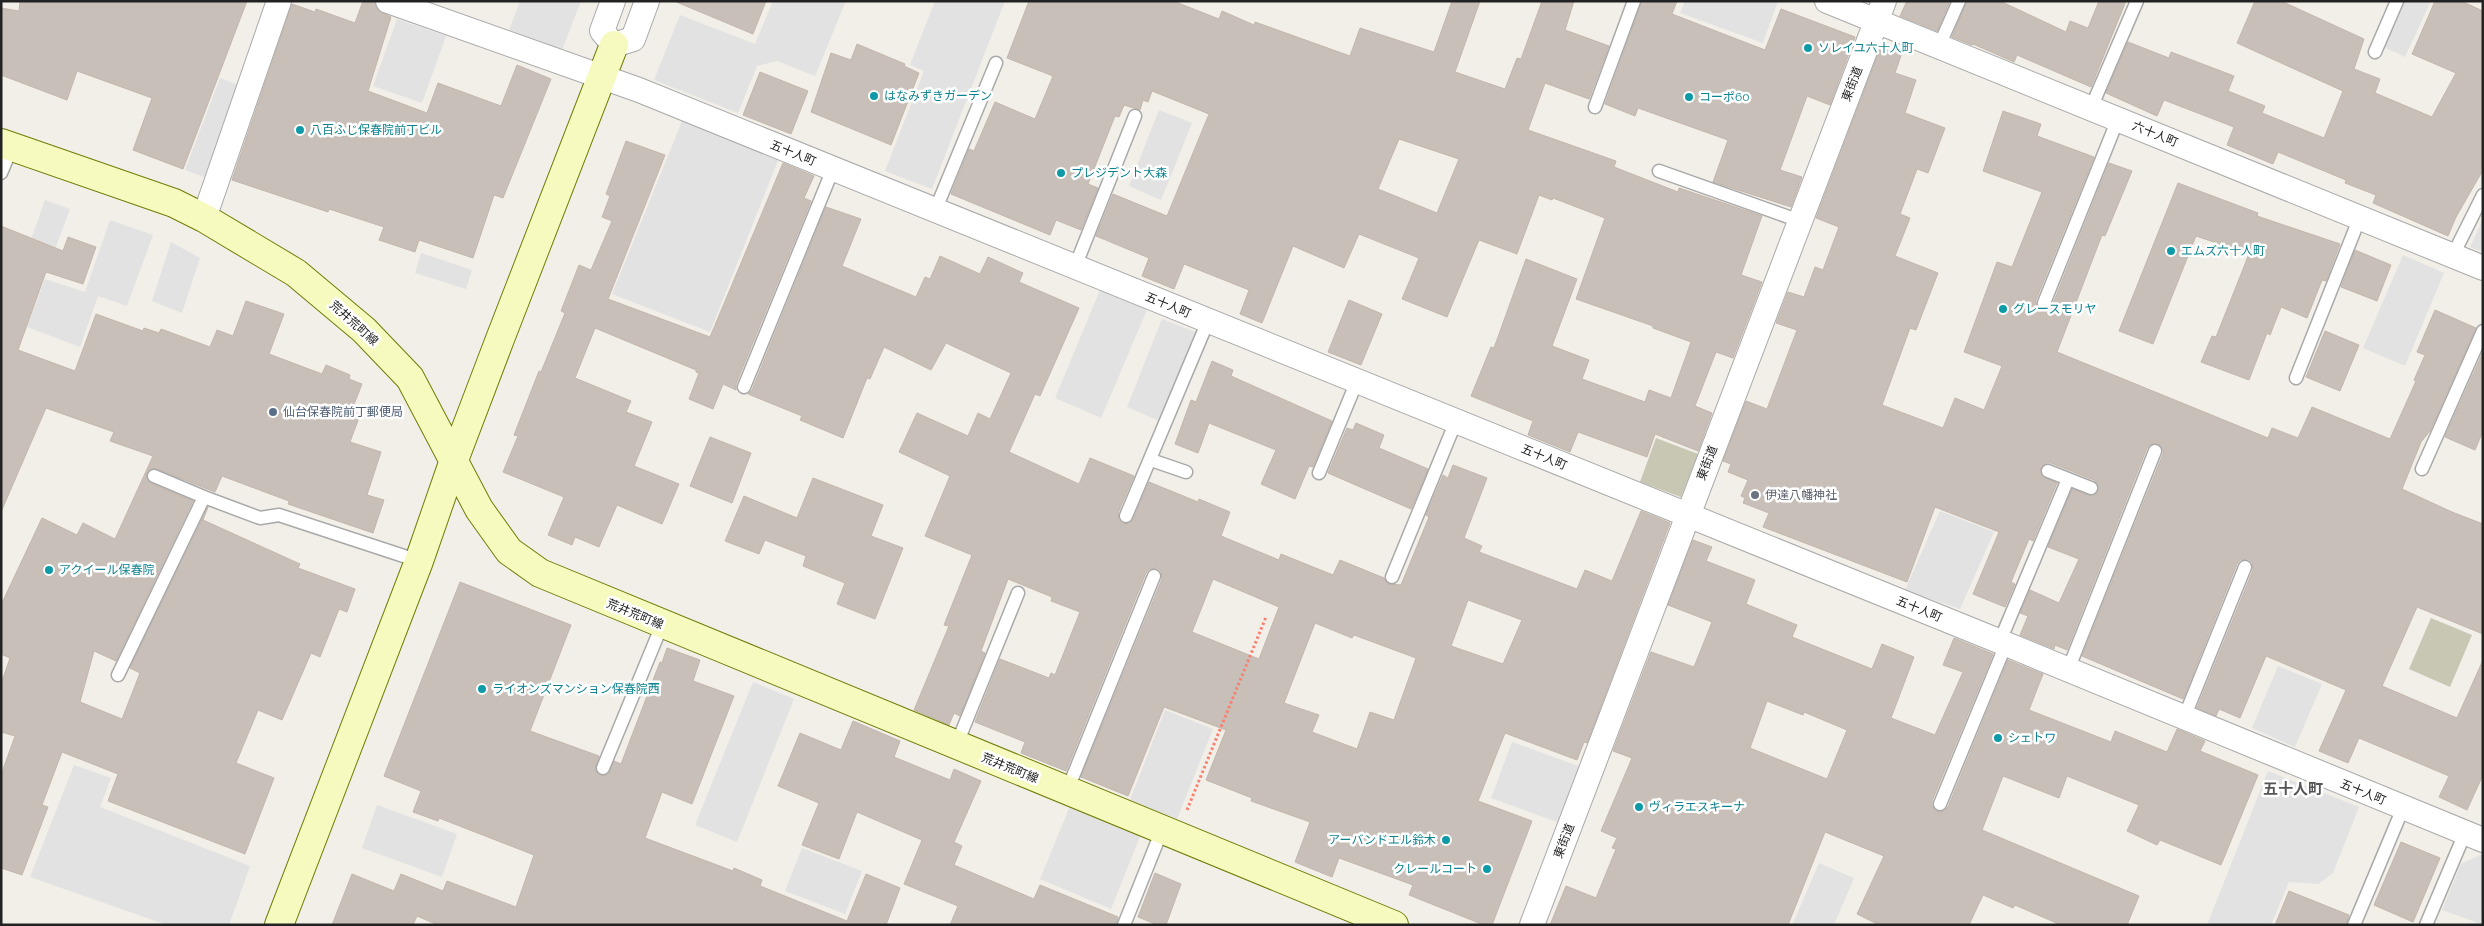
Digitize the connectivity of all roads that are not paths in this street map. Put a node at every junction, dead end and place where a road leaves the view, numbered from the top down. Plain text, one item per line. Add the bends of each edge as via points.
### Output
1 (279, 1) edge
2 (388, 1) edge
3 (613, 1) edge
4 (648, 1) edge
5 (1634, 1) edge
6 (1827, 1) edge
7 (1959, 1) edge
8 (2137, 1) edge
9 (2397, 1) edge
10 (1880, 11) edge
11 (614, 45) junction
12 (1939, 46) junction
13 (2375, 52) dead end
14 (996, 63) dead end
15 (603, 78) junction
16 (1595, 107) dead end
17 (2091, 108) junction
18 (1135, 116) dead end
19 (2118, 119) junction
20 (7, 145) edge
21 (833, 169) junction
22 (1659, 171) dead end
23 (1, 173) edge
24 (2483, 195) edge
25 (935, 210) junction
26 (204, 218) junction
27 (2360, 218) junction
28 (1800, 221) junction
29 (2453, 255) junction
30 (1075, 267) junction
31 (2483, 268) edge
32 (2044, 303) dead end
33 (1208, 321) junction
34 (2483, 331) edge
35 (2296, 378) dead end
36 (1357, 381) junction
37 (744, 387) dead end
38 (1456, 421) junction
39 (2155, 451) dead end
40 (454, 460) junction
41 (1151, 460) junction
42 (2422, 469) dead end
43 (2048, 471) dead end
44 (1186, 472) dead end
45 (1319, 474) dead end
46 (154, 476) dead end
47 (2068, 479) junction
48 (2091, 488) dead end
49 (204, 497) junction
50 (1687, 515) junction
51 (1126, 516) dead end
52 (420, 561) junction
53 (2245, 567) dead end
54 (1154, 576) dead end
55 (1392, 577) dead end
56 (1018, 593) dead end
57 (662, 625) junction
58 (2003, 643) junction
59 (2068, 670) junction
60 (118, 675) dead end
61 (2184, 718) junction
62 (956, 746) junction
63 (603, 768) dead end
64 (1067, 791) junction
65 (1940, 804) dead end
66 (2403, 808) junction
67 (1169, 833) junction
68 (2474, 837) edge
69 (279, 925) edge
70 (1124, 925) edge
71 (1394, 925) edge
72 (1532, 925) edge
73 (2354, 925) edge
74 (2426, 925) edge

1 - 26 street
2 - 15 street, 五十人町
3 - 11 street via 602,31
4 - 11 street via 633,40
5 - 16 lane
6 - 10 street, 六十人町
7 - 12 lane
8 - 17 lane
9 - 13 lane
10 - 12 street, 六十人町
10 - 28 street, 東街道
11 - 15 main road
12 - 17 street, 六十人町
14 - 25 lane
15 - 21 street, 五十人町
15 - 40 main road
17 - 19 street, 六十人町
18 - 30 lane
19 - 27 street, 六十人町
19 - 32 lane
20 - 23 lane
20 - 26 main road, 荒井荒町線 via 174,203
21 - 25 street, 五十人町
21 - 37 lane
22 - 28 lane
24 - 29 lane
25 - 30 street, 五十人町
26 - 40 main road, 荒井荒町線 via 296,273 364,330 410,378
27 - 29 street, 六十人町
27 - 35 lane
28 - 50 street, 東街道
29 - 31 street, 六十人町
30 - 33 street, 五十人町
33 - 36 street, 五十人町
33 - 41 lane
34 - 42 lane
36 - 38 street, 五十人町
36 - 45 lane
38 - 50 street, 五十人町
38 - 55 lane
39 - 59 lane
40 - 52 main road
40 - 57 main road, 荒井荒町線 via 479,509 509,552 540,573
41 - 44 lane
41 - 51 lane
43 - 47 lane
46 - 49 lane
47 - 48 lane
47 - 58 lane
49 - 52 lane via 260,518 279,514
49 - 60 lane
50 - 58 street, 五十人町
50 - 72 street, 東街道
52 - 69 main road
53 - 61 lane
54 - 64 lane
56 - 62 lane
57 - 62 main road, 荒井荒町線
57 - 63 lane
58 - 59 street, 五十人町
58 - 65 lane
59 - 61 street, 五十人町
61 - 66 street, 五十人町
62 - 64 main road, 荒井荒町線
64 - 67 main road, 荒井荒町線
66 - 68 street, 五十人町
66 - 73 lane
67 - 70 lane
67 - 71 main road, 荒井荒町線
68 - 74 lane

